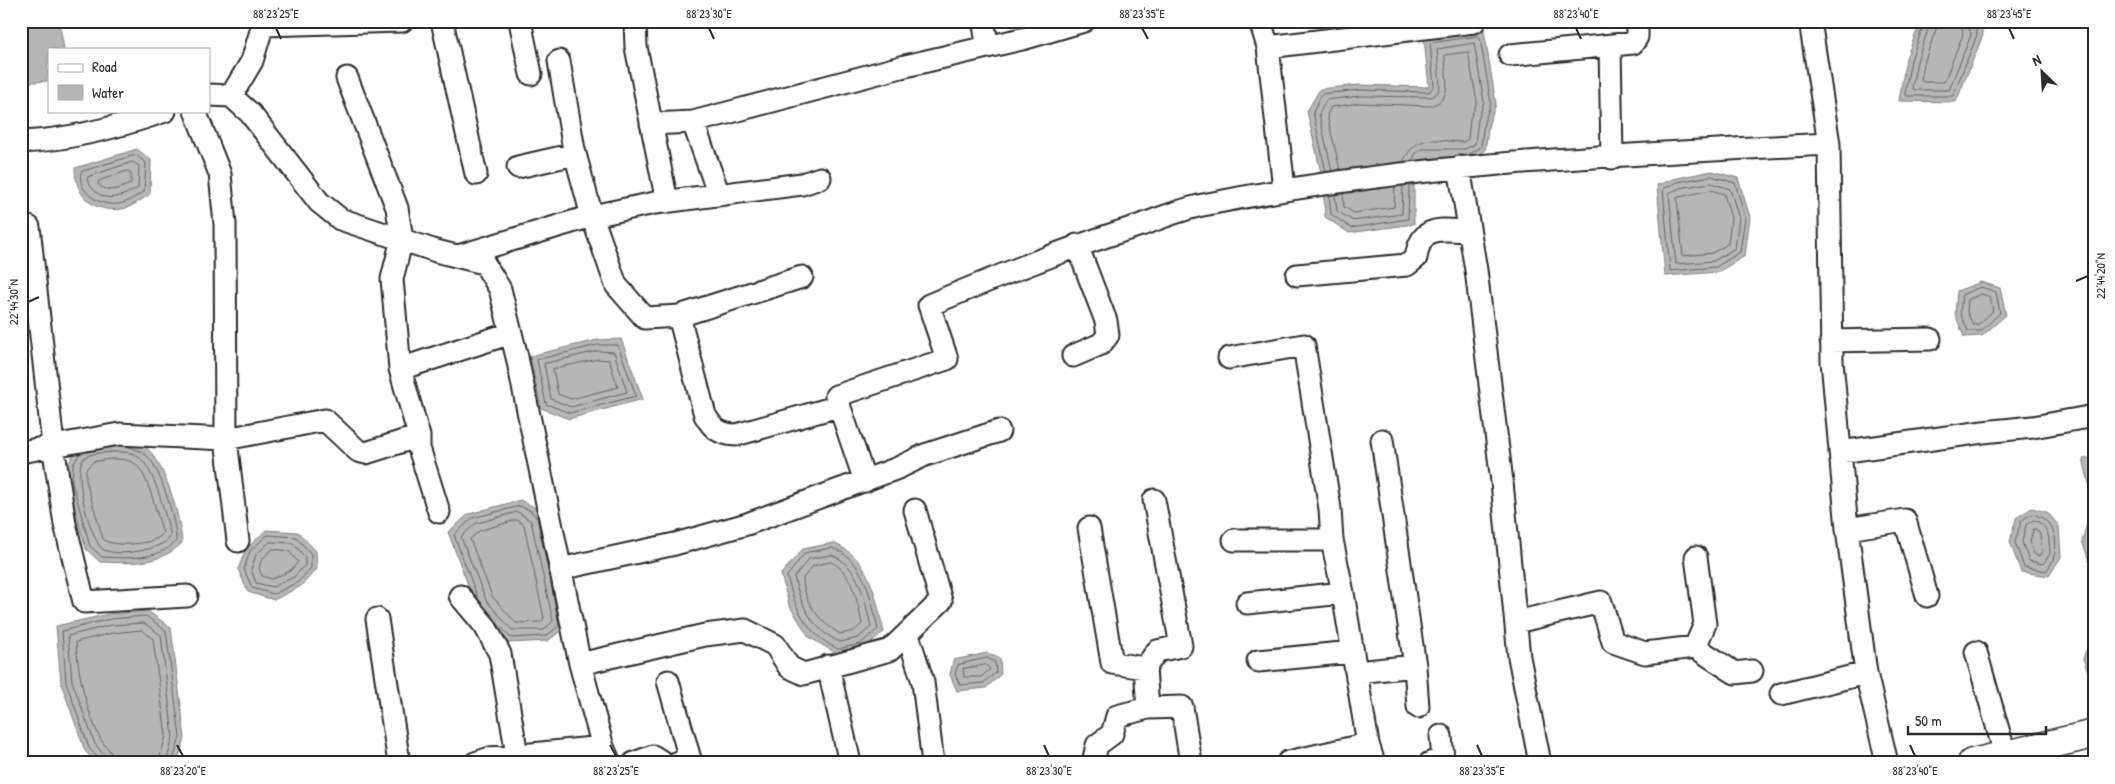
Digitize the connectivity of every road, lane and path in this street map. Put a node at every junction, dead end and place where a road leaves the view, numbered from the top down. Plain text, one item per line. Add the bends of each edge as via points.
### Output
1 (402, 21) edge
2 (442, 21) edge
3 (520, 21) edge
4 (635, 21) edge
5 (983, 21) edge
6 (1084, 21) edge
7 (1260, 21) edge
8 (1638, 21) edge
9 (1810, 21) edge
10 (1474, 22) edge
11 (264, 23) edge
12 (1610, 46) junction
13 (988, 47) junction
14 (1268, 47) junction
15 (1510, 55) dead end
16 (559, 61) dead end
17 (531, 74) dead end
18 (347, 78) dead end
19 (210, 95) edge
20 (231, 96) junction
21 (162, 112) edge
22 (195, 112) edge
23 (694, 122) junction
24 (651, 124) junction
25 (21, 142) edge
26 (1829, 144) junction
27 (575, 154) junction
28 (1612, 158) junction
29 (518, 167) dead end
30 (1459, 167) junction
31 (476, 174) dead end
32 (820, 178) dead end
33 (1284, 189) junction
34 (719, 195) junction
35 (666, 202) junction
36 (592, 216) junction
37 (29, 227) dead end
38 (1468, 231) junction
39 (402, 239) junction
40 (1077, 245) junction
41 (458, 256) junction
42 (1297, 275) dead end
43 (802, 277) dead end
44 (679, 316) junction
45 (511, 333) junction
46 (1930, 339) dead end
47 (1831, 340) junction
48 (1073, 356) dead end
49 (1229, 358) dead end
50 (400, 369) junction
51 (839, 406) junction
52 (2094, 416) edge
53 (999, 432) dead end
54 (419, 436) junction
55 (226, 439) junction
56 (1382, 440) dead end
57 (53, 445) junction
58 (21, 452) edge
59 (1840, 452) junction
60 (865, 481) junction
61 (1154, 500) dead end
62 (915, 510) dead end
63 (439, 512) dead end
64 (1089, 528) dead end
65 (1847, 529) junction
66 (1234, 540) dead end
67 (1332, 540) junction
68 (238, 541) dead end
69 (1696, 557) dead end
70 (560, 569) junction
71 (1343, 592) junction
72 (187, 596) dead end
73 (460, 596) dead end
74 (1927, 596) dead end
75 (1247, 603) dead end
76 (377, 619) dead end
77 (1516, 622) junction
78 (908, 636) junction
79 (1695, 647) junction
80 (1976, 652) dead end
81 (1258, 661) dead end
82 (1354, 662) junction
83 (580, 664) junction
84 (828, 666) junction
85 (1415, 666) junction
86 (1144, 668) junction
87 (1752, 671) dead end
88 (1866, 673) junction
89 (668, 682) dead end
90 (1781, 694) dead end
91 (1148, 708) junction
92 (1418, 708) dead end
93 (2094, 734) edge
94 (1441, 736) dead end
95 (1371, 754) edge
96 (2005, 754) junction
97 (517, 755) junction
98 (606, 755) edge
99 (558, 757) edge
100 (399, 763) edge
101 (475, 763) edge
102 (634, 763) edge
103 (664, 763) edge
104 (676, 763) edge
105 (850, 763) edge
106 (933, 763) edge
107 (1093, 763) edge
108 (1191, 763) edge
109 (1287, 763) edge
110 (1430, 763) edge
111 (1540, 763) edge
112 (1887, 763) edge
113 (1972, 763) edge

1 - 11 street
2 - 31 street
3 - 17 street
4 - 24 street via 636,47
5 - 13 street
6 - 13 street
7 - 14 street
8 - 12 street via 1635,42
9 - 26 street
10 - 14 street
11 - 20 street via 252,61
12 - 15 street
12 - 28 street
13 - 23 street
14 - 33 street
16 - 27 street
18 - 39 street via 397,208
19 - 20 street
20 - 39 street via 250,113 319,202 340,219
21 - 25 street via 51,141
22 - 55 street via 220,174 225,224
23 - 24 street
23 - 34 street
24 - 35 street
26 - 28 street
26 - 47 street
27 - 29 street
27 - 36 street
28 - 30 street
30 - 33 street
30 - 38 street
32 - 34 street via 802,184
33 - 40 street via 1200,206
34 - 35 street
35 - 36 street
36 - 41 street
36 - 44 street via 616,285 622,292 645,318
37 - 57 street
38 - 42 street via 1437,230 1425,235 1418,242 1416,258 1407,265
38 - 77 street via 1476,270 1501,472
39 - 41 street
39 - 50 street via 392,279
40 - 48 street via 1106,321 1108,335 1101,344
40 - 51 street via 929,305 946,359 836,396
41 - 45 street via 484,263 500,289
43 - 44 street
44 - 51 street via 705,415 712,428 723,434 736,435
45 - 50 street
45 - 70 street
46 - 47 street
47 - 59 street
49 - 67 street via 1304,345
50 - 54 street
51 - 60 street
52 - 59 street
53 - 60 street via 925,455
54 - 55 street via 366,453 358,451 325,420
54 - 63 street via 419,448
55 - 57 street via 119,434
55 - 68 street
56 - 85 street
57 - 58 street
57 - 72 street via 65,524 84,602
59 - 65 street
60 - 70 street via 738,526 675,544
61 - 86 street via 1181,646 1157,652
62 - 78 street via 941,600
64 - 86 street via 1112,663
65 - 74 street via 1905,520
65 - 88 street
66 - 67 street
67 - 71 street
69 - 79 street via 1705,624
70 - 83 street
71 - 75 street
71 - 82 street
73 - 97 street via 485,626 500,654
76 - 100 street
77 - 79 street via 1601,602 1613,642 1645,652
77 - 111 street via 1519,657
78 - 84 street via 890,650
78 - 106 street via 923,682
79 - 87 street via 1735,673
80 - 96 street
81 - 82 street
82 - 85 street
82 - 95 street
83 - 84 street via 704,635 745,630 775,645 789,667 804,674
83 - 98 street
84 - 105 street
85 - 92 street
86 - 91 street
88 - 90 street
88 - 112 street
89 - 104 street via 690,759
91 - 107 street via 1117,716 1112,734 1097,745
91 - 108 street via 1182,707
93 - 96 street
94 - 110 street via 1443,759
95 - 109 street
96 - 113 street
97 - 99 street
97 - 101 street
98 - 99 street
102 - 103 street via 653,756

